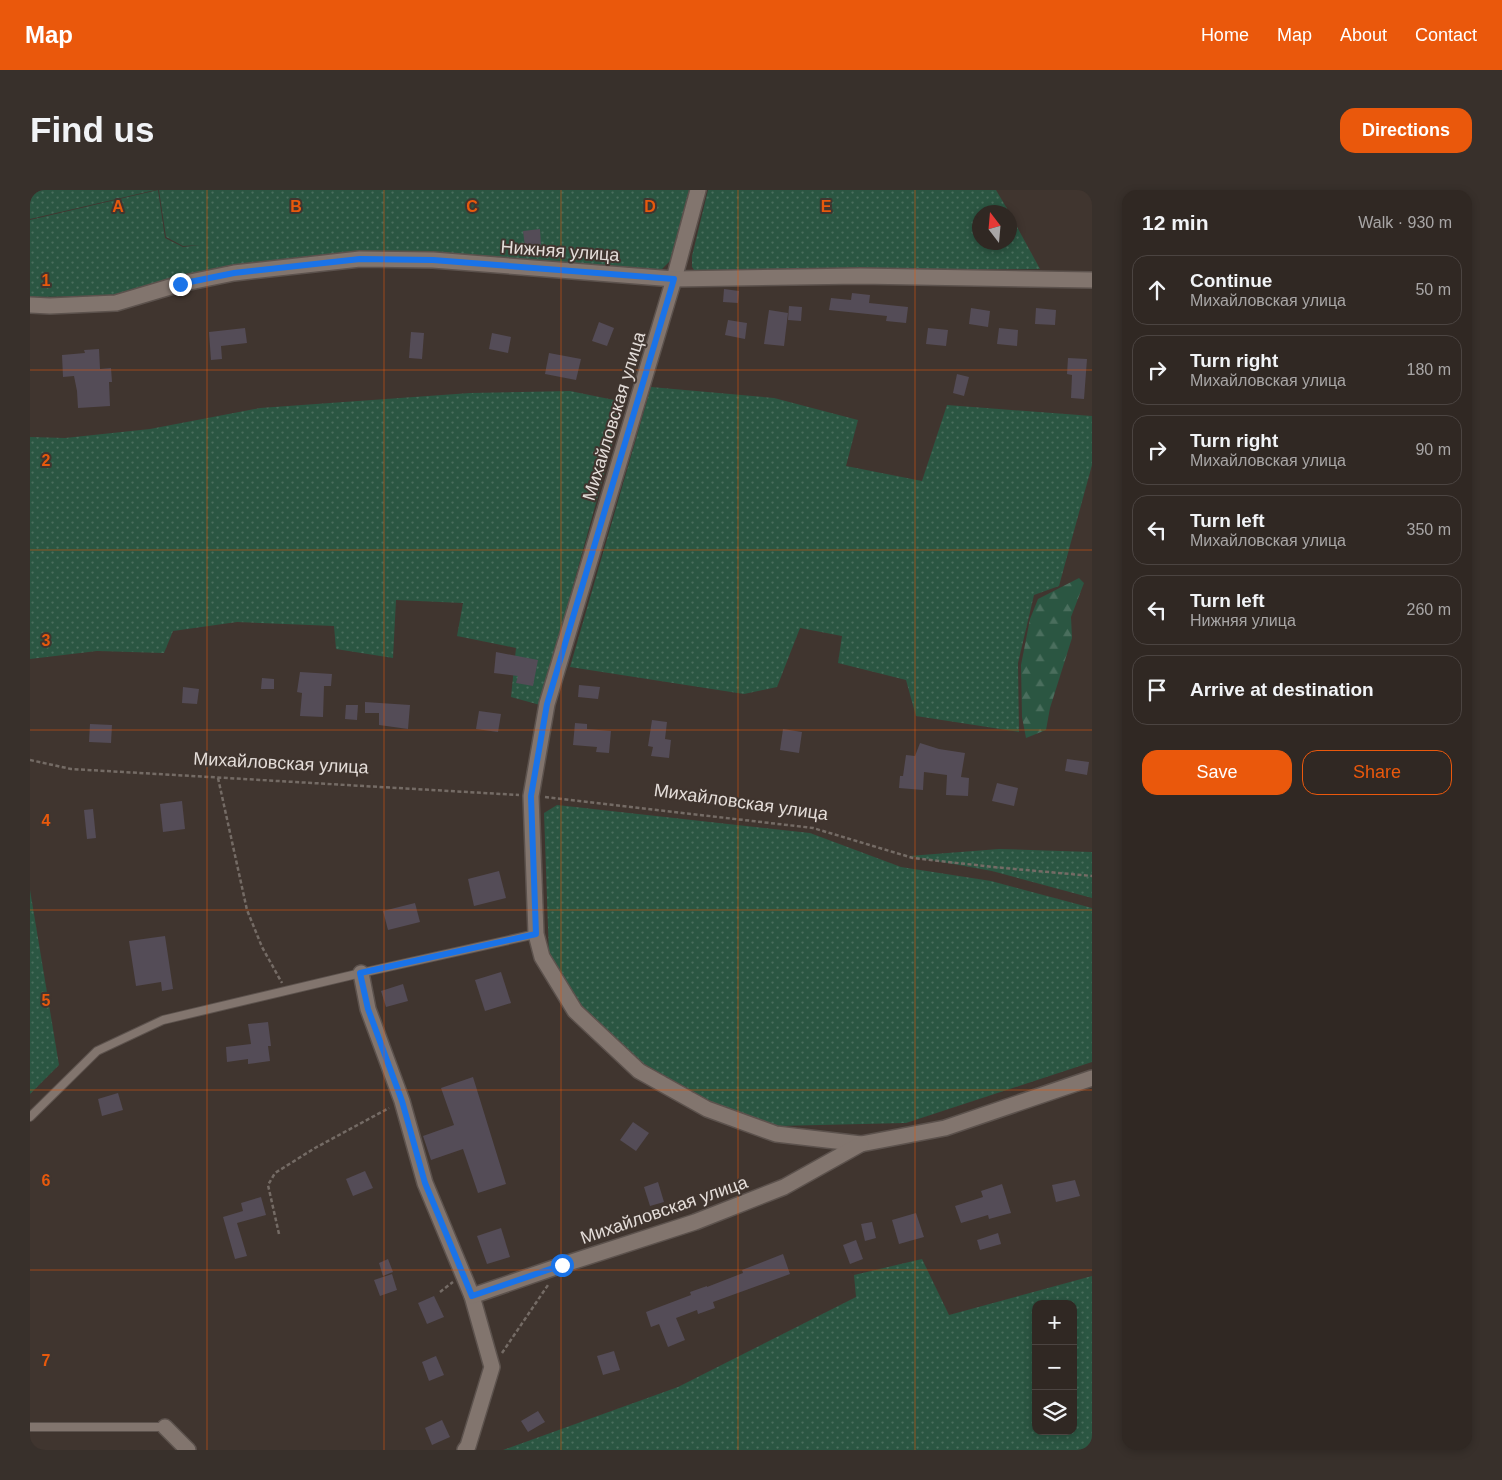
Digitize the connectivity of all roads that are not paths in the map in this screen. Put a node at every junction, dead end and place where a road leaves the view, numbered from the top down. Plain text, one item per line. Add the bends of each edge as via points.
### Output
1 (698, 190) edge
2 (674, 279) junction
3 (1092, 280) edge
4 (30, 305) edge
5 (536, 934) junction
6 (360, 973) junction
7 (1092, 1078) edge
8 (30, 1117) edge
9 (861, 1144) junction
10 (472, 1296) junction
11 (30, 1427) edge
12 (165, 1427) joint
13 (188, 1450) edge
14 (465, 1450) edge

1 - 2 street, Михайловская улица
2 - 3 street, Нижняя улица via 860,276
2 - 4 street, Нижняя улица via 433,260 360,259 234,273 180,284 116,303
2 - 5 street, Михайловская улица via 547,704 531,796
5 - 6 lane
5 - 9 street, Михайловская улица via 542,957 576,1012 638,1071 707,1109 776,1134
6 - 8 lane via 163,1020 97,1051
6 - 10 street via 368,1009 402,1101 425,1183
7 - 9 street, Михайловская улица via 945,1128
9 - 10 street, Михайловская улица via 784,1187 695,1222
10 - 14 street via 492,1367
11 - 12 lane
12 - 13 street

